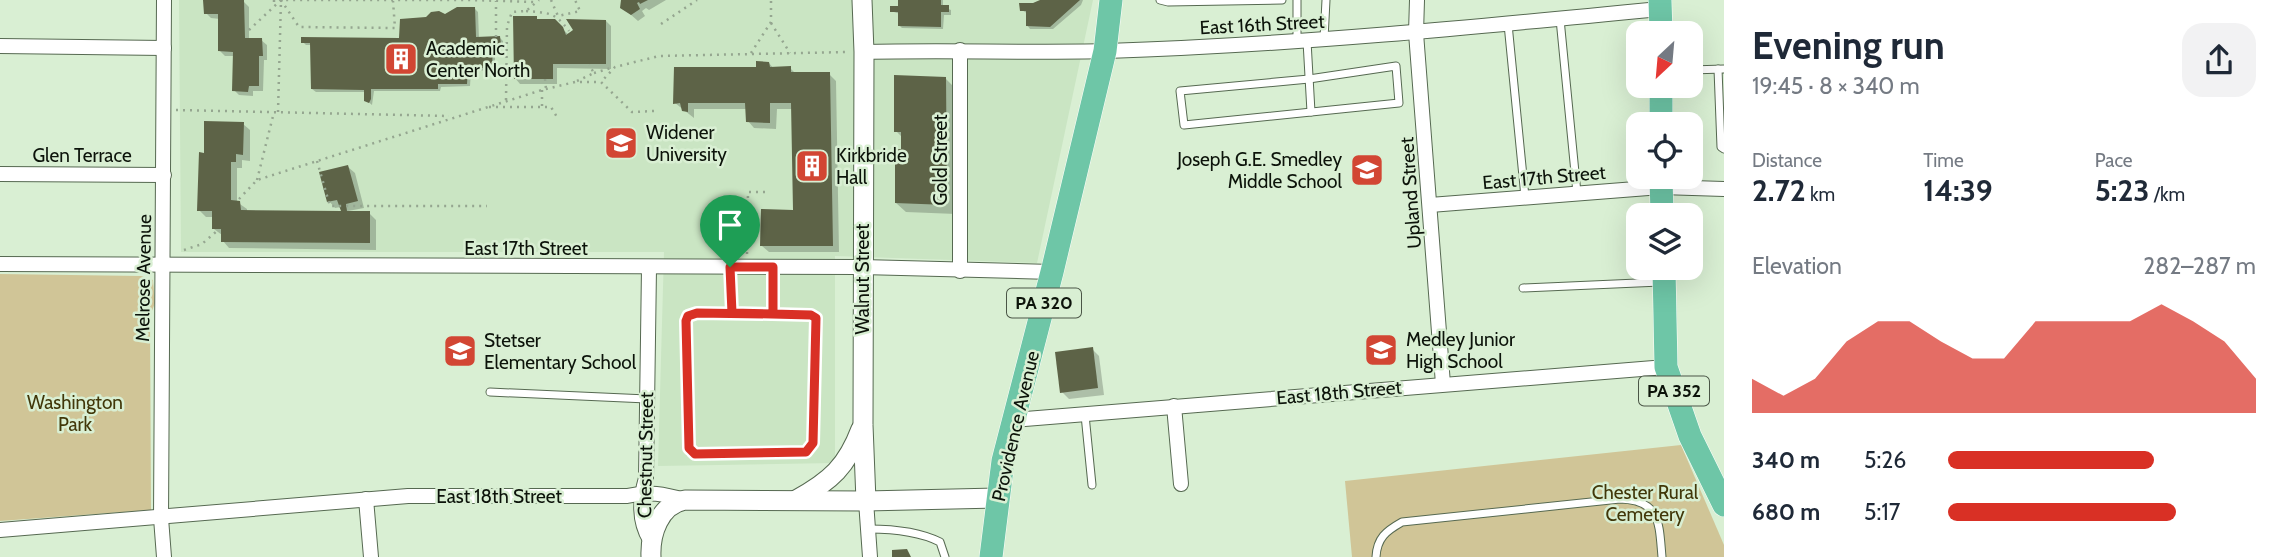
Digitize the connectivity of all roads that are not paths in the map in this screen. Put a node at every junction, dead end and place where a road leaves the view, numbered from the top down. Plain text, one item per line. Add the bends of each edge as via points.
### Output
1 (164, 0) edge
2 (862, 0) edge
3 (1111, 0) edge
4 (1127, 0) edge
5 (1282, 0) edge
6 (1297, 0) edge
7 (1325, 0) edge
8 (1417, 0) edge
9 (1165, 1) edge
10 (1660, 4) edge
11 (1560, 19) junction
12 (1508, 24) junction
13 (1416, 33) junction
14 (1324, 40) junction
15 (1302, 41) junction
16 (0, 46) edge
17 (164, 48) junction
18 (960, 50) junction
19 (1105, 51) junction
20 (864, 52) junction
21 (1721, 69) edge
22 (1703, 70) edge
23 (1309, 79) junction
24 (1311, 112) junction
25 (1724, 149) edge
26 (0, 174) edge
27 (164, 175) junction
28 (1626, 187) edge
29 (1703, 187) edge
30 (1724, 189) edge
31 (1577, 194) junction
32 (1525, 198) junction
33 (1430, 205) junction
34 (0, 264) edge
35 (162, 265) junction
36 (730, 267) junction
37 (773, 267) junction
38 (862, 267) junction
39 (649, 268) junction
40 (960, 271) junction
41 (1052, 272) junction
42 (1626, 279) edge
43 (1664, 280) edge
44 (1523, 288) dead end
45 (732, 313) junction
46 (773, 314) junction
47 (1667, 367) junction
48 (1443, 384) junction
49 (490, 392) dead end
50 (647, 399) junction
51 (1174, 406) junction
52 (1085, 414) junction
53 (1012, 420) junction
54 (863, 425) junction
55 (1181, 484) dead end
56 (1093, 485) dead end
57 (642, 493) junction
58 (997, 498) junction
59 (366, 499) junction
60 (685, 500) junction
61 (795, 500) junction
62 (866, 501) junction
63 (1724, 505) edge
64 (161, 518) junction
65 (868, 529) junction
66 (0, 530) edge
67 (651, 549) edge
68 (164, 557) edge
69 (371, 557) edge
70 (870, 557) edge
71 (945, 557) edge
72 (991, 557) edge
73 (1376, 557) edge
74 (1662, 557) edge

1 - 17 street, Melrose Avenue
2 - 20 street, Walnut Street
3 - 19 main road, Providence Avenue / PA 320
4 - 19 main road, Providence Avenue / PA 320
5 - 9 lane
6 - 15 lane
7 - 14 lane
8 - 13 street, Upland Street
10 - 11 street, East 16th Street
11 - 12 street, East 16th Street
11 - 31 lane
12 - 13 street, East 16th Street
12 - 32 lane
13 - 14 street, East 16th Street
13 - 33 street, Upland Street
14 - 15 street, East 16th Street
15 - 19 street, East 16th Street
15 - 23 lane
16 - 17 street
17 - 27 street, Melrose Avenue
18 - 19 street, East 16th Street
18 - 20 street, East 16th Street
18 - 40 street, Gold Street
19 - 41 main road, Providence Avenue / PA 320
20 - 38 street, Walnut Street
21 - 22 lane
21 - 25 lane
23 - 24 lane
23 - 24 lane via 1396,66 1399,103
23 - 24 lane via 1180,91 1184,125
26 - 27 street, Glen Terrace
27 - 35 street, Melrose Avenue
28 - 31 street, East 17th Street
29 - 30 street, East 17th Street
31 - 32 street, East 17th Street
32 - 33 street, East 17th Street
33 - 48 street, Upland Street
34 - 35 street, East 17th Street
35 - 39 street, East 17th Street
35 - 64 street, Melrose Avenue
36 - 37 street, East 17th Street
36 - 39 street, East 17th Street
36 - 45 lane
37 - 38 street, East 17th Street
37 - 46 lane
38 - 40 street, East 17th Street
38 - 54 street, Walnut Street
39 - 50 street, Chestnut Street
40 - 41 street, East 17th Street
41 - 53 main road, Providence Avenue / PA 320
42 - 44 lane
43 - 47 main road, PA 352
45 - 46 lane
45 - 46 lane via 692,313 686,321 689,448 695,454 810,449 816,318
47 - 48 street, East 18th Street
47 - 63 main road, PA 352 via 1690,436
48 - 51 street, East 18th Street
49 - 50 lane
50 - 57 street, Chestnut Street
51 - 52 street, East 18th Street
51 - 55 street
52 - 53 street, East 18th Street
52 - 56 lane
53 - 58 main road, Providence Avenue / PA 320
54 - 61 street via 841,468 822,486
54 - 62 street, Walnut Street
57 - 59 street, East 18th Street
57 - 60 street, East 18th Street via 665,493
57 - 67 street, Chestnut Street via 642,524
58 - 62 street, East 18th Street
58 - 72 main road, Providence Avenue / PA 320
59 - 64 street, East 18th Street
59 - 69 street
60 - 61 street, East 18th Street
60 - 67 street via 664,513
61 - 62 street, East 18th Street
62 - 65 street, Walnut Street
64 - 66 street, East 18th Street
64 - 68 street, Melrose Avenue
65 - 70 street, Walnut Street
65 - 71 lane via 895,529 932,538 940,542
73 - 74 lane via 1379,540 1402,522 1620,499 1632,499 1652,509 1659,520

